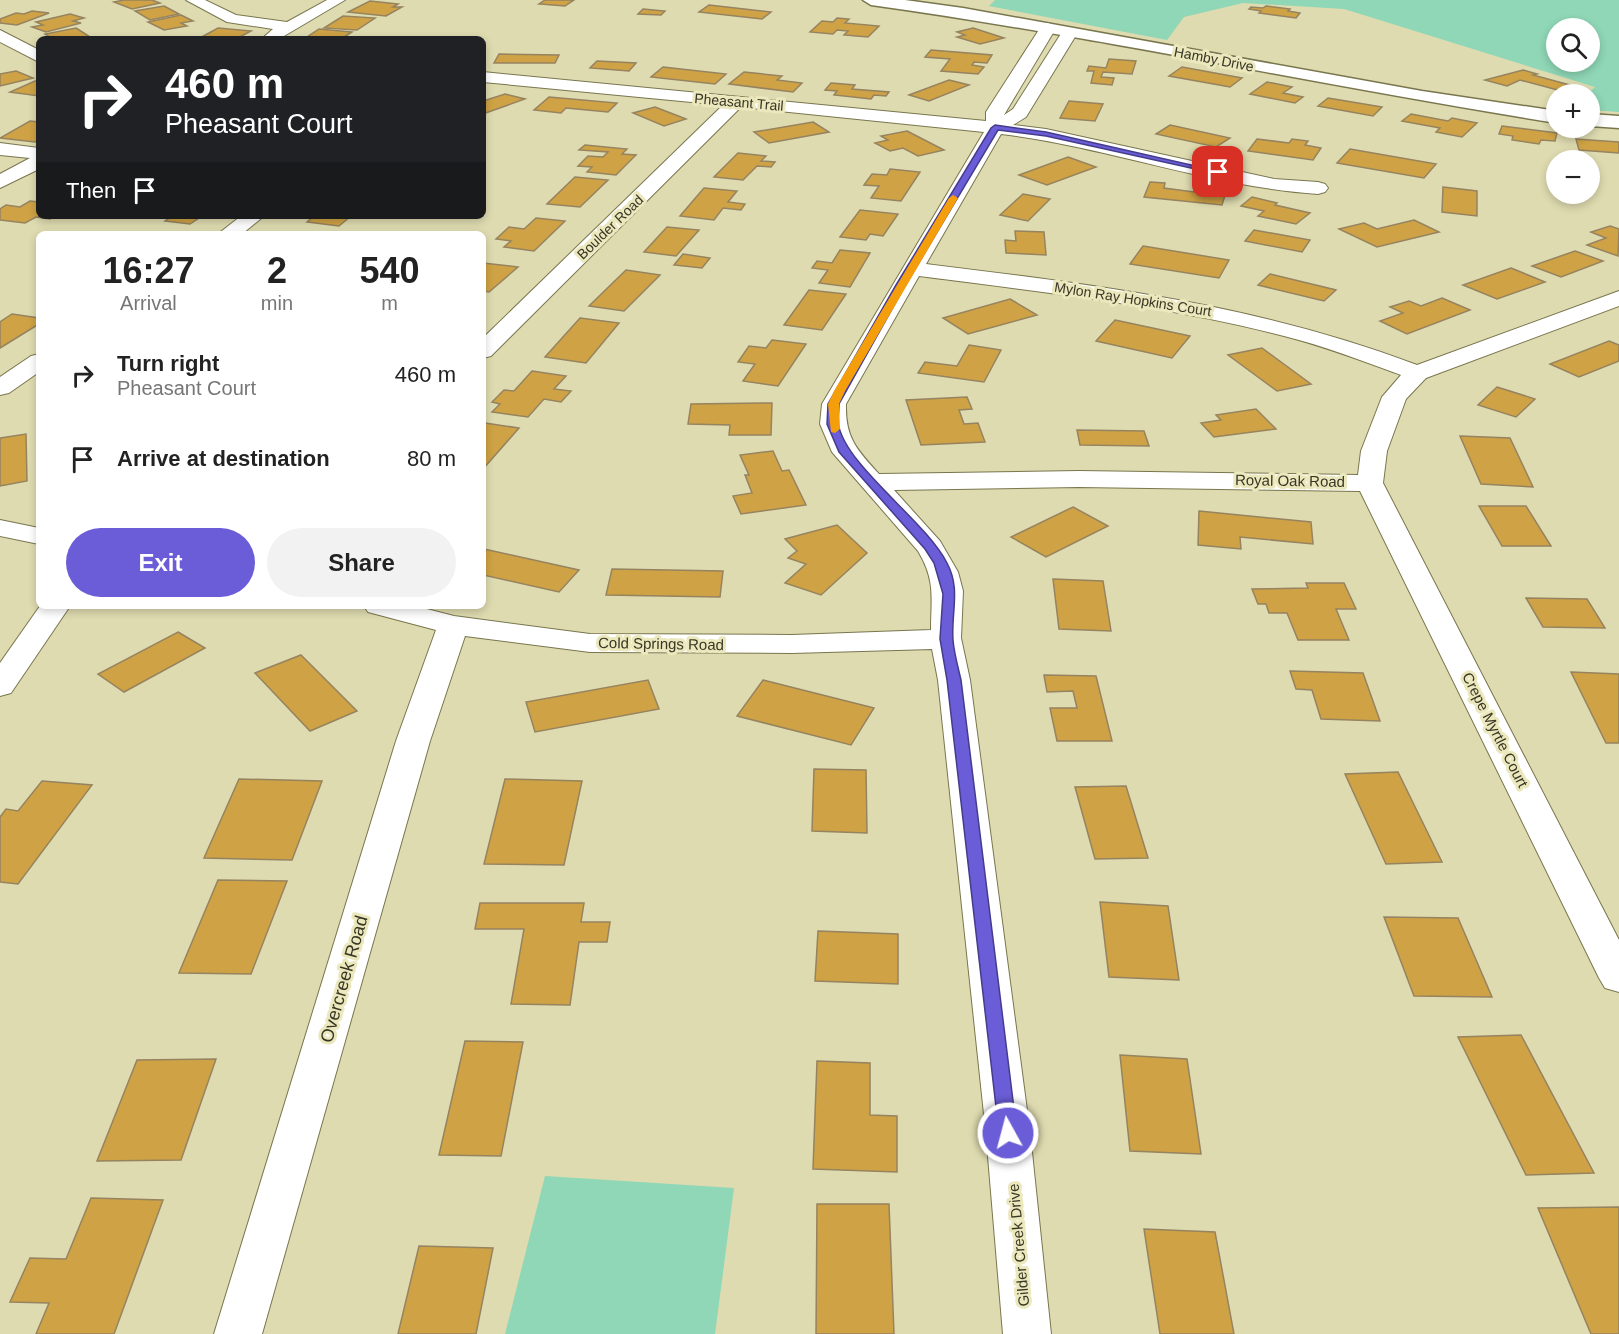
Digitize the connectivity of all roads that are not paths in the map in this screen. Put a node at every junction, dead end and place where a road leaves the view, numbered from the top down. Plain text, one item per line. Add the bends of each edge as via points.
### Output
1 (193, 0) edge
2 (338, 0) edge
3 (871, 0) edge
4 (291, 27) junction
5 (1048, 28) junction
6 (1070, 32) junction
7 (0, 35) edge
8 (273, 36) edge
9 (36, 55) edge
10 (486, 78) edge
11 (736, 102) junction
12 (1546, 115) edge
13 (1600, 121) edge
14 (1619, 122) edge
15 (995, 128) junction
16 (0, 149) edge
17 (36, 154) edge
18 (36, 163) edge
19 (0, 182) edge
20 (1318, 188) dead end
21 (250, 219) edge
22 (232, 231) edge
23 (913, 269) junction
24 (1615, 303) edge
25 (486, 348) edge
26 (36, 364) edge
27 (1417, 373) junction
28 (0, 388) edge
29 (872, 482) junction
30 (1370, 483) junction
31 (0, 528) edge
32 (36, 535) edge
33 (54, 609) edge
34 (391, 609) edge
35 (453, 625) junction
36 (946, 639) junction
37 (0, 686) edge
38 (1619, 978) edge
39 (238, 1334) edge
40 (1027, 1334) edge

1 - 4 street via 232,19
2 - 4 street
3 - 5 street, Hamby Drive
4 - 8 street
5 - 6 street, Hamby Drive
5 - 15 street, Gilder Creek Drive via 995,112
6 - 12 street, Hamby Drive
6 - 15 street, Gilder Creek Drive via 1020,113
7 - 9 street
10 - 11 street, Pheasant Trail
11 - 15 street, Pheasant Trail
11 - 25 street, Boulder Road
13 - 14 street
15 - 20 street, Pheasant Trail via 1046,134 1274,185
15 - 23 street, Gilder Creek Drive
16 - 17 street
18 - 19 street
21 - 22 street
23 - 27 street, Mylon Ray Hopkins Court via 1195,307 1372,354
23 - 29 street, Gilder Creek Drive via 834,404 833,424 840,443
24 - 27 street
26 - 28 street
27 - 30 street via 1394,397 1374,451
29 - 30 street, Royal Oak Road via 1079,479
29 - 36 street, Gilder Creek Drive via 941,563 950,594
30 - 38 street, Crepe Myrtle Court
31 - 32 street
33 - 37 street
34 - 35 street, Cold Springs Road
35 - 36 street, Cold Springs Road via 590,643 641,645
35 - 39 street, Overcreek Road via 413,741
36 - 40 street, Gilder Creek Drive via 1002,1087

